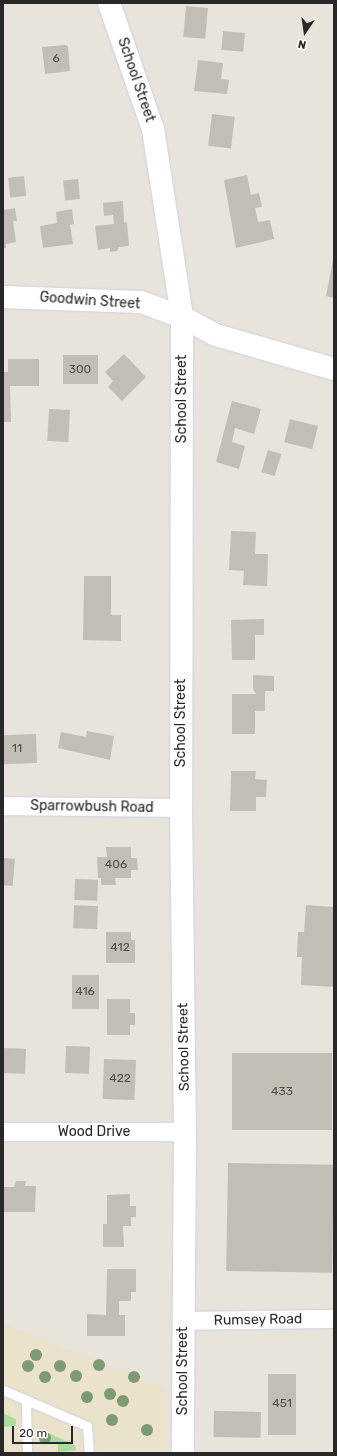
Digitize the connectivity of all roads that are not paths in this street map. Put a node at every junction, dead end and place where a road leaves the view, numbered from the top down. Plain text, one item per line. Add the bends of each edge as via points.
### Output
1 (109, 3) edge
2 (3, 297) edge
3 (182, 317) junction
4 (334, 369) edge
5 (3, 806) edge
6 (181, 808) junction
7 (3, 1132) edge
8 (185, 1132) junction
9 (334, 1319) edge
10 (182, 1321) junction
11 (3, 1390) edge
12 (26, 1400) junction
13 (26, 1453) edge
14 (89, 1453) edge
15 (183, 1453) edge

1 - 3 main road, School Street via 153,129
2 - 3 main road, Goodwin Street via 141,302
3 - 4 main road, Goodwin Street via 216,335
3 - 6 main road, School Street
5 - 6 street, Sparrowbush Road
6 - 8 main road, School Street
7 - 8 street, Wood Drive
8 - 10 main road, School Street
9 - 10 street, Rumsey Road
10 - 15 main road, School Street
11 - 12 lane
12 - 13 lane
12 - 14 lane via 87,1426

